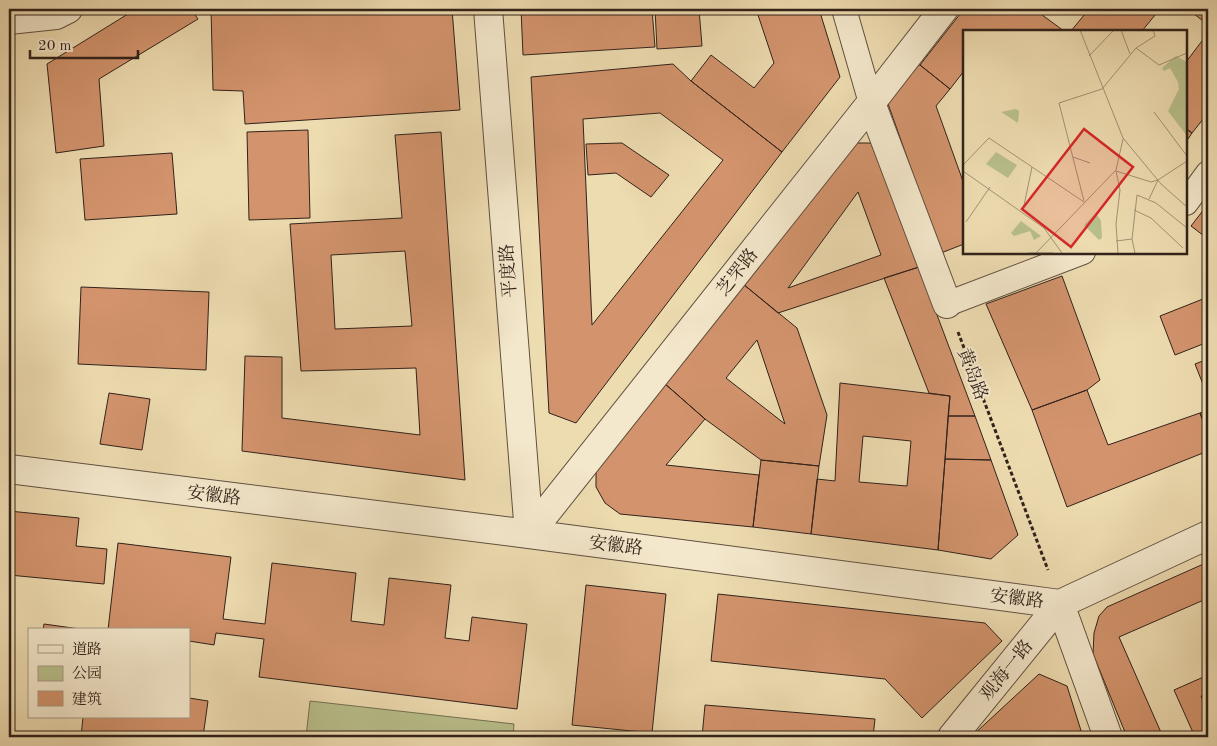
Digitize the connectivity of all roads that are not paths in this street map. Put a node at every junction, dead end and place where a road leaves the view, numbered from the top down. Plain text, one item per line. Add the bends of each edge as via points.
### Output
1 (68, 9) edge
2 (488, 9) edge
3 (844, 9) edge
4 (944, 9) edge
5 (9, 20) edge
6 (871, 103) junction
7 (1208, 174) edge
8 (1187, 202) edge
9 (1078, 254) edge
10 (947, 304) joint
11 (9, 469) edge
12 (529, 534) junction
13 (1208, 534) edge
14 (1060, 604) junction
15 (952, 737) edge
16 (1108, 737) edge

1 - 5 street via 56,15
2 - 12 street, 平度路
3 - 6 street
4 - 6 street, 芝罘路
6 - 10 street
6 - 12 street, 芝罘路
7 - 8 street
9 - 10 street
11 - 12 street, 安徽路
12 - 14 street, 安徽路
13 - 14 street, 安徽路
14 - 15 street, 观海一路
14 - 16 street

